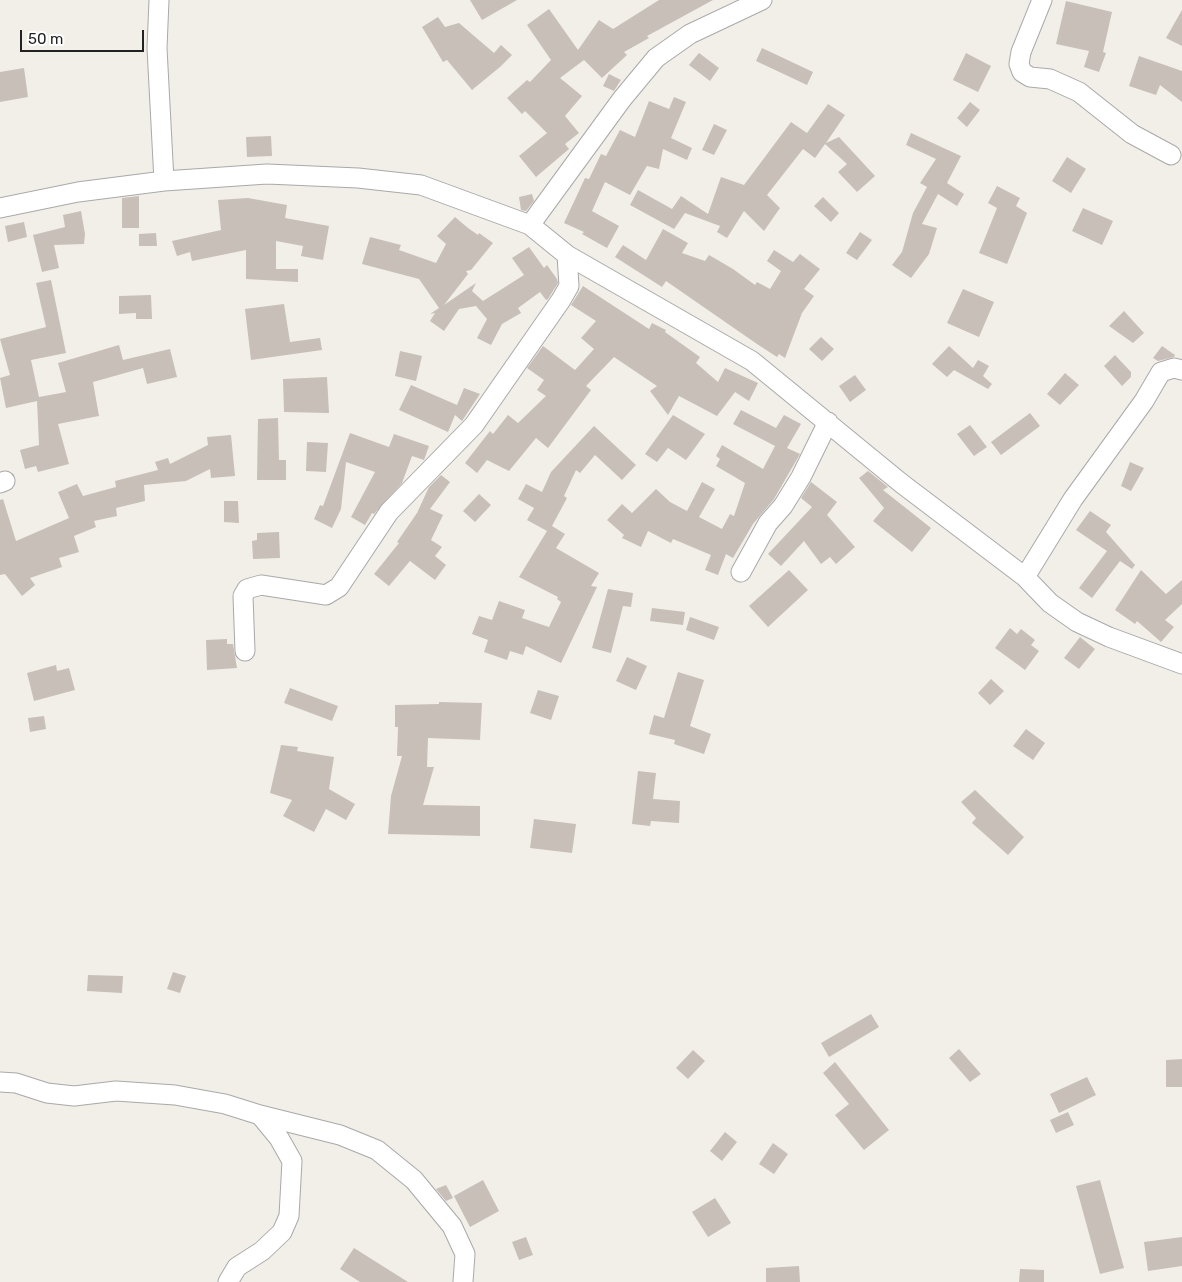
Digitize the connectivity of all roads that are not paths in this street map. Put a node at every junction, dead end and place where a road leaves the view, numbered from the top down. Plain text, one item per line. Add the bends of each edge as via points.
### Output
1 (159, 0) edge
2 (762, 0) edge
3 (1042, 0) edge
4 (1170, 155) dead end
5 (164, 181) junction
6 (0, 208) edge
7 (530, 225) junction
8 (567, 255) junction
9 (1182, 370) edge
10 (828, 422) junction
11 (741, 572) dead end
12 (1025, 577) junction
13 (245, 650) dead end
14 (1182, 664) edge
15 (0, 1082) edge
16 (260, 1115) junction
17 (228, 1282) edge
18 (464, 1282) edge

1 - 5 street via 157,48
2 - 7 street via 690,34 656,58
3 - 4 street via 1021,52 1019,64 1022,72 1030,77 1050,79 1079,92 1132,134
5 - 6 street via 78,192
5 - 7 street via 267,174 421,185
7 - 8 street
8 - 10 street via 752,361
8 - 13 street via 569,286 561,300 474,425 389,512 339,587 326,595 261,585 246,589 243,596
9 - 12 street via 1174,368 1161,372 1144,401 1073,499
10 - 11 street via 802,477 768,523
10 - 12 street via 901,483
12 - 14 street via 1050,603 1077,622
15 - 16 street via 16,1083 47,1094 74,1096 116,1091 174,1095 225,1104
16 - 17 street via 292,1161 289,1216 282,1232 262,1251 237,1267
16 - 18 street via 340,1135 377,1150 414,1180 452,1226 465,1254

